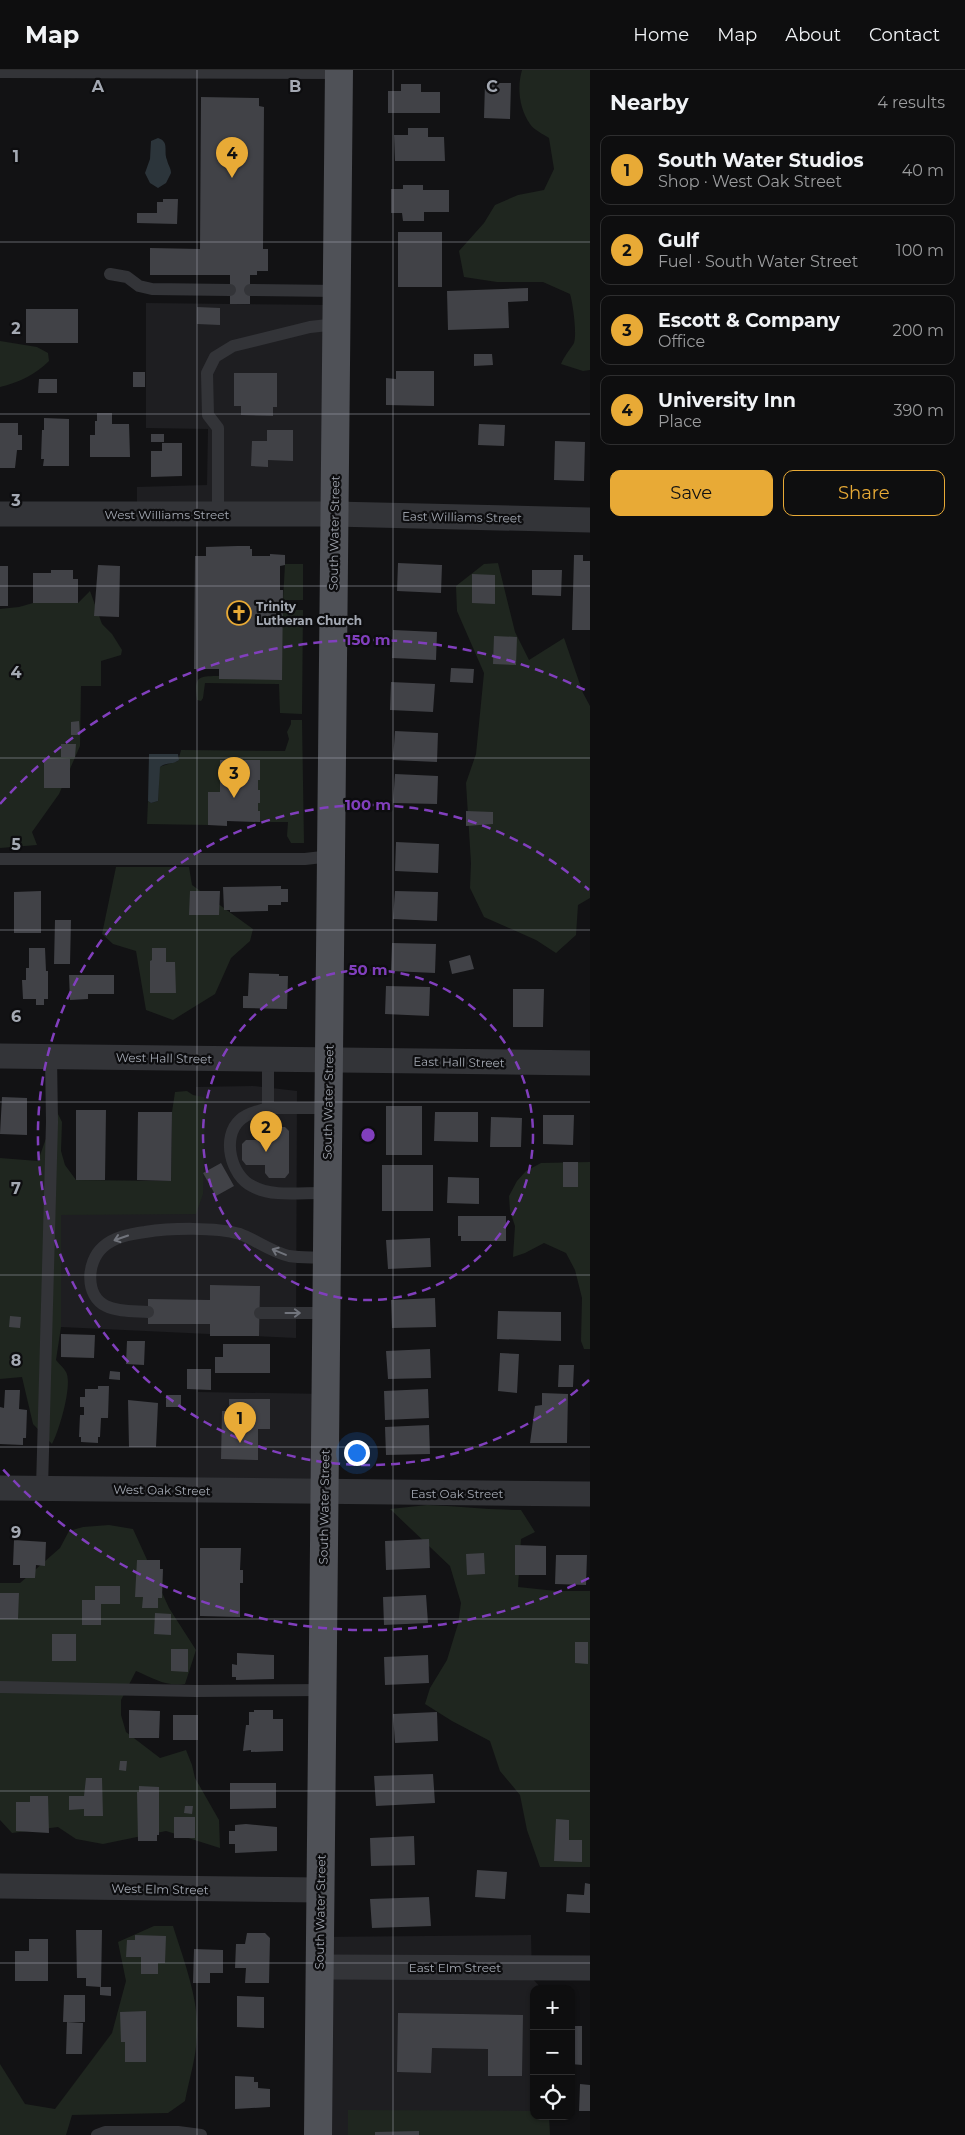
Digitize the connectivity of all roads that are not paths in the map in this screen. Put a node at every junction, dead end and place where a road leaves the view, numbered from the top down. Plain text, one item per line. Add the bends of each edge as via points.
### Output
1 (44, 71) edge
2 (339, 71) edge
3 (0, 72) edge
4 (110, 274) dead end
5 (230, 290) dead end
6 (250, 290) dead end
7 (337, 291) junction
8 (337, 324) junction
9 (0, 514) edge
10 (218, 514) junction
11 (334, 514) junction
12 (590, 520) edge
13 (331, 856) junction
14 (0, 858) edge
15 (0, 1056) edge
16 (51, 1057) junction
17 (268, 1059) junction
18 (329, 1060) junction
19 (590, 1063) edge
20 (268, 1108) junction
21 (328, 1108) junction
22 (328, 1193) junction
23 (327, 1258) junction
24 (148, 1312) dead end
25 (260, 1313) dead end
26 (326, 1313) junction
27 (0, 1488) edge
28 (42, 1488) junction
29 (324, 1492) junction
30 (590, 1494) edge
31 (0, 1688) edge
32 (322, 1690) junction
33 (0, 1886) edge
34 (320, 1890) junction
35 (319, 1967) junction
36 (590, 1968) edge
37 (97, 2135) edge
38 (201, 2135) edge
39 (318, 2135) edge

1 - 2 lane
1 - 3 lane
2 - 7 main road, South Water Street
4 - 5 lane via 127,277 152,289
6 - 7 lane
7 - 8 main road, South Water Street
8 - 10 lane via 310,327 233,346 215,357 207,373 208,415 218,428
8 - 11 main road, South Water Street
9 - 10 street, West Williams Street
10 - 11 street, West Williams Street
11 - 12 street, East Williams Street
11 - 13 main road, South Water Street
13 - 14 lane via 305,859
13 - 18 main road, South Water Street
15 - 16 street, West Hall Street
16 - 17 street, West Hall Street
16 - 28 lane
17 - 18 street, West Hall Street
17 - 20 lane
18 - 19 street, East Hall Street
18 - 21 main road, South Water Street
20 - 21 lane
20 - 22 lane via 252,1112 233,1130 232,1161 237,1173 244,1181 263,1191
21 - 22 main road, South Water Street
22 - 23 main road, South Water Street
23 -> 24 lane via 289,1256 240,1235 216,1230 148,1231 119,1237 103,1247 94,1258 91,1286 97,1299 107,1307
23 - 26 main road, South Water Street
25 -> 26 lane
26 - 29 main road, South Water Street
27 - 28 street, West Oak Street
28 - 29 street, West Oak Street
29 - 30 street, East Oak Street
29 - 32 main road, South Water Street
31 - 32 lane
32 - 34 main road, South Water Street
33 - 34 street, West Elm Street
34 - 35 main road, South Water Street
35 - 36 street, East Elm Street
35 - 39 main road, South Water Street
37 - 38 lane via 105,2132 178,2132

